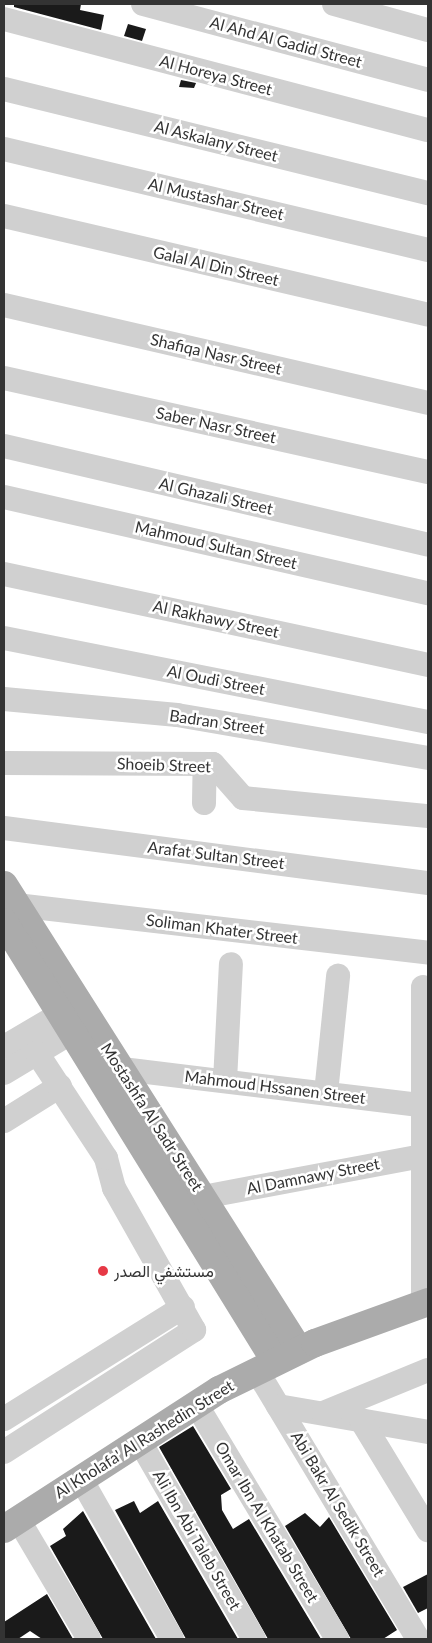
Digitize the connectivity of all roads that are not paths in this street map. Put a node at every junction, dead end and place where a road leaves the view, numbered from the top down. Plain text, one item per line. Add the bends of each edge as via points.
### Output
1 (144, 4) edge
2 (334, 4) edge
3 (4, 19) edge
4 (428, 30) edge
5 (428, 80) edge
6 (4, 89) edge
7 (428, 130) edge
8 (4, 149) edge
9 (428, 193) edge
10 (4, 216) edge
11 (428, 250) edge
12 (4, 305) edge
13 (428, 315) edge
14 (4, 378) edge
15 (428, 403) edge
16 (4, 446) edge
17 (428, 472) edge
18 (4, 497) edge
19 (428, 545) edge
20 (4, 574) edge
21 (428, 593) edge
22 (4, 638) edge
23 (428, 665) edge
24 (4, 700) edge
25 (428, 722) edge
26 (428, 758) edge
27 (4, 762) edge
28 (205, 764) junction
29 (204, 803) dead end
30 (428, 816) edge
31 (4, 828) edge
32 (428, 883) edge
33 (8, 904) edge
34 (428, 954) edge
35 (231, 964) dead end
36 (338, 976) dead end
37 (423, 986) dead end
38 (68, 1022) junction
39 (4, 1047) edge
40 (37, 1053) junction
41 (122, 1069) junction
42 (4, 1072) edge
43 (226, 1081) junction
44 (60, 1086) junction
45 (326, 1093) junction
46 (425, 1105) edge
47 (4, 1120) edge
48 (422, 1156) junction
49 (204, 1196) junction
50 (426, 1303) edge
51 (184, 1307) junction
52 (277, 1361) junction
53 (428, 1370) edge
54 (196, 1404) junction
55 (278, 1406) junction
56 (323, 1413) junction
57 (4, 1419) edge
58 (361, 1420) junction
59 (428, 1432) edge
60 (139, 1440) junction
61 (4, 1452) edge
62 (81, 1479) junction
63 (11, 1524) edge
64 (428, 1530) edge
65 (428, 1633) edge
66 (89, 1639) edge
67 (172, 1639) edge
68 (254, 1639) edge
69 (337, 1639) edge
70 (418, 1639) edge

1 - 5 street, Al Ahd Al Gadid Street
2 - 4 street
3 - 7 street, Al Horeya Street
6 - 9 street, Al Askalany Street
8 - 11 street, Al Mustashar Street
10 - 13 street, Galal Al Din Street
12 - 15 street, Shafiqa Nasr Street
14 - 17 street, Saber Nasr Street
16 - 19 street, Al Ghazali Street
18 - 21 street, Mahmoud Sultan Street
20 - 23 street, Al Rakhawy Street
22 - 25 street, Al Oudi Street
24 - 26 street, Badran Street via 177,716
27 - 28 street, Shoeib Street
28 - 29 street
28 - 30 street, Shoeib Street via 217,766 243,798
31 - 32 street, Arafat Sultan Street
33 - 34 street, Soliman Khater Street
33 - 38 main road, Mostashfa Al Sadr Street
33 - 41 main road, Mostashfa Al Sadr Street
35 - 43 street
36 - 45 street
37 - 46 street
38 - 39 street
38 - 40 street
38 - 52 main road, Mostashfa Al Sadr Street
40 - 42 street
40 - 44 street
41 - 43 street, Mahmoud Hssanen Street
41 - 49 main road, Mostashfa Al Sadr Street
43 - 45 street, Mahmoud Hssanen Street
44 - 47 street
44 - 51 street via 106,1158 114,1188
45 - 46 street, Mahmoud Hssanen Street
46 - 48 street
48 - 49 street, Al Damnawy Street
48 - 50 street
49 - 52 main road, Mostashfa Al Sadr Street
50 - 52 main road, Al Kholafa' Al Rashedin Street
51 - 57 street
51 - 61 street via 194,1325 187,1338
52 - 54 main road, Al Kholafa' Al Rashedin Street
52 - 55 street, Abi Bakr Al Sedik Street
53 - 56 street
54 - 60 main road, Al Kholafa' Al Rashedin Street
54 - 69 street, Omar Ibn Al Khatab Street
55 - 56 street
55 - 70 street, Abi Bakr Al Sedik Street
56 - 58 street
58 - 59 street
58 - 64 street
60 - 62 main road, Al Kholafa' Al Rashedin Street
60 - 68 street, Ali Ibn Abi Taleb Street
62 - 63 main road, Al Kholafa' Al Rashedin Street
62 - 67 street
63 - 66 street
65 - 70 street

